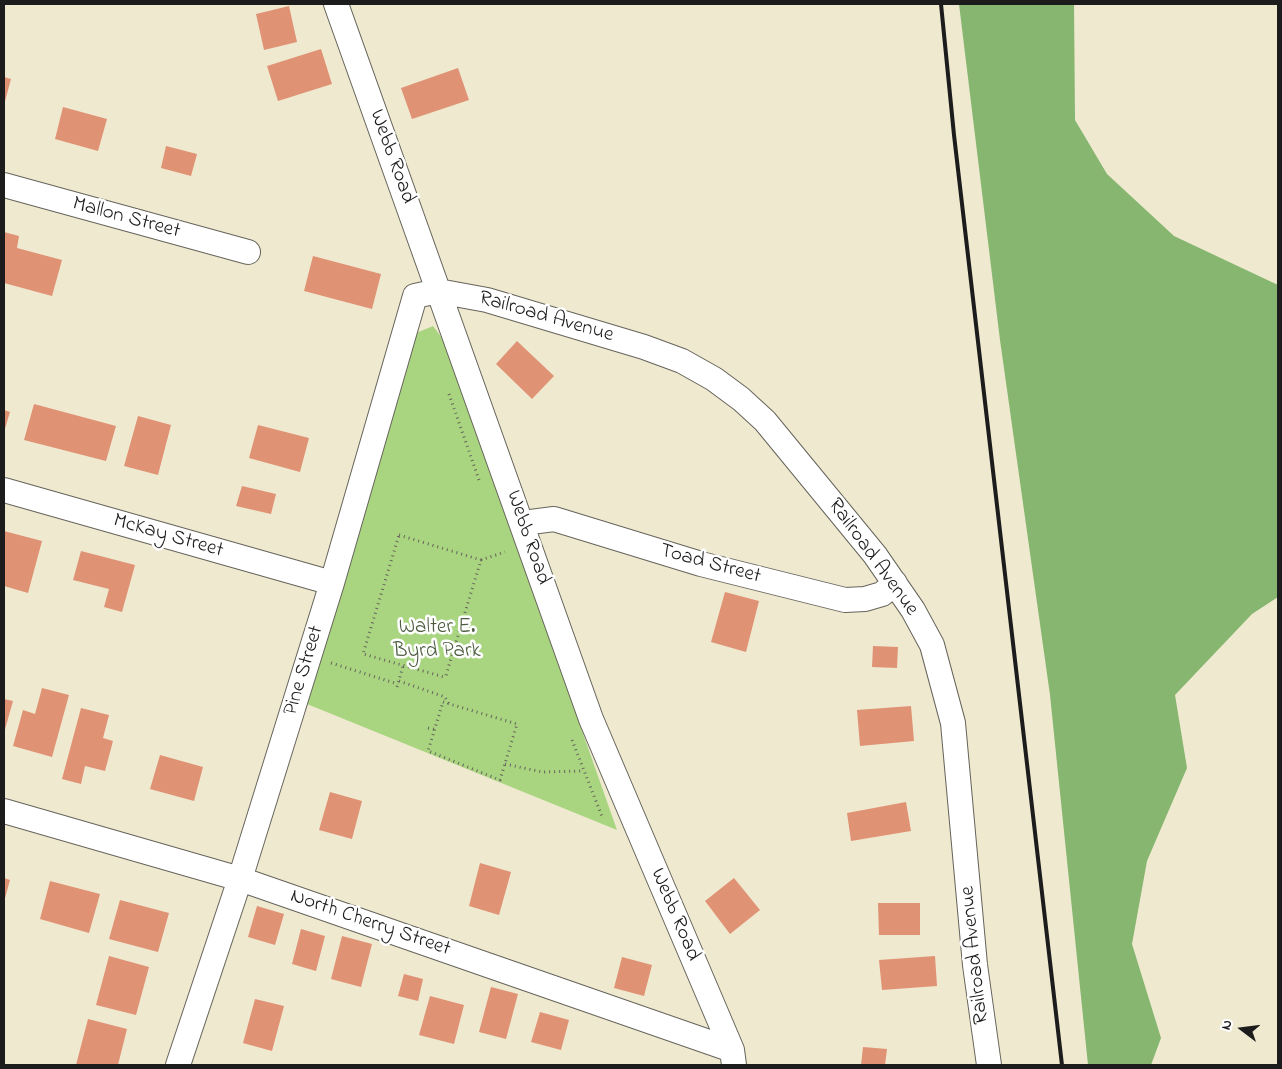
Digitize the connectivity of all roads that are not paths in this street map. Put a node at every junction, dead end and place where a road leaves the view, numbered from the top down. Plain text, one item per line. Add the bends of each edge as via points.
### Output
1 (336, 4) edge
2 (4, 185) edge
3 (248, 252) dead end
4 (438, 291) junction
5 (4, 490) edge
6 (523, 523) junction
7 (895, 583) junction
8 (332, 584) junction
9 (4, 811) edge
10 (240, 879) junction
11 (733, 1058) edge
12 (178, 1065) edge
13 (989, 1065) edge

1 - 4 street, Webb Road
2 - 3 street, Mallon Street
4 - 6 street, Webb Road
4 - 7 street, Railroad Avenue via 487,300 644,347 682,361 714,379 765,421
4 - 8 street, Pine Street via 415,296
5 - 8 street, McKay Street
6 - 7 street, Toad Street via 554,519 701,564 845,600 882,594
6 - 11 street, Webb Road via 591,720
7 - 13 street, Railroad Avenue via 932,645 953,723 975,966
8 - 10 street, Pine Street
9 - 10 street, North Cherry Street
10 - 11 street, North Cherry Street
10 - 12 street, Pine Street

